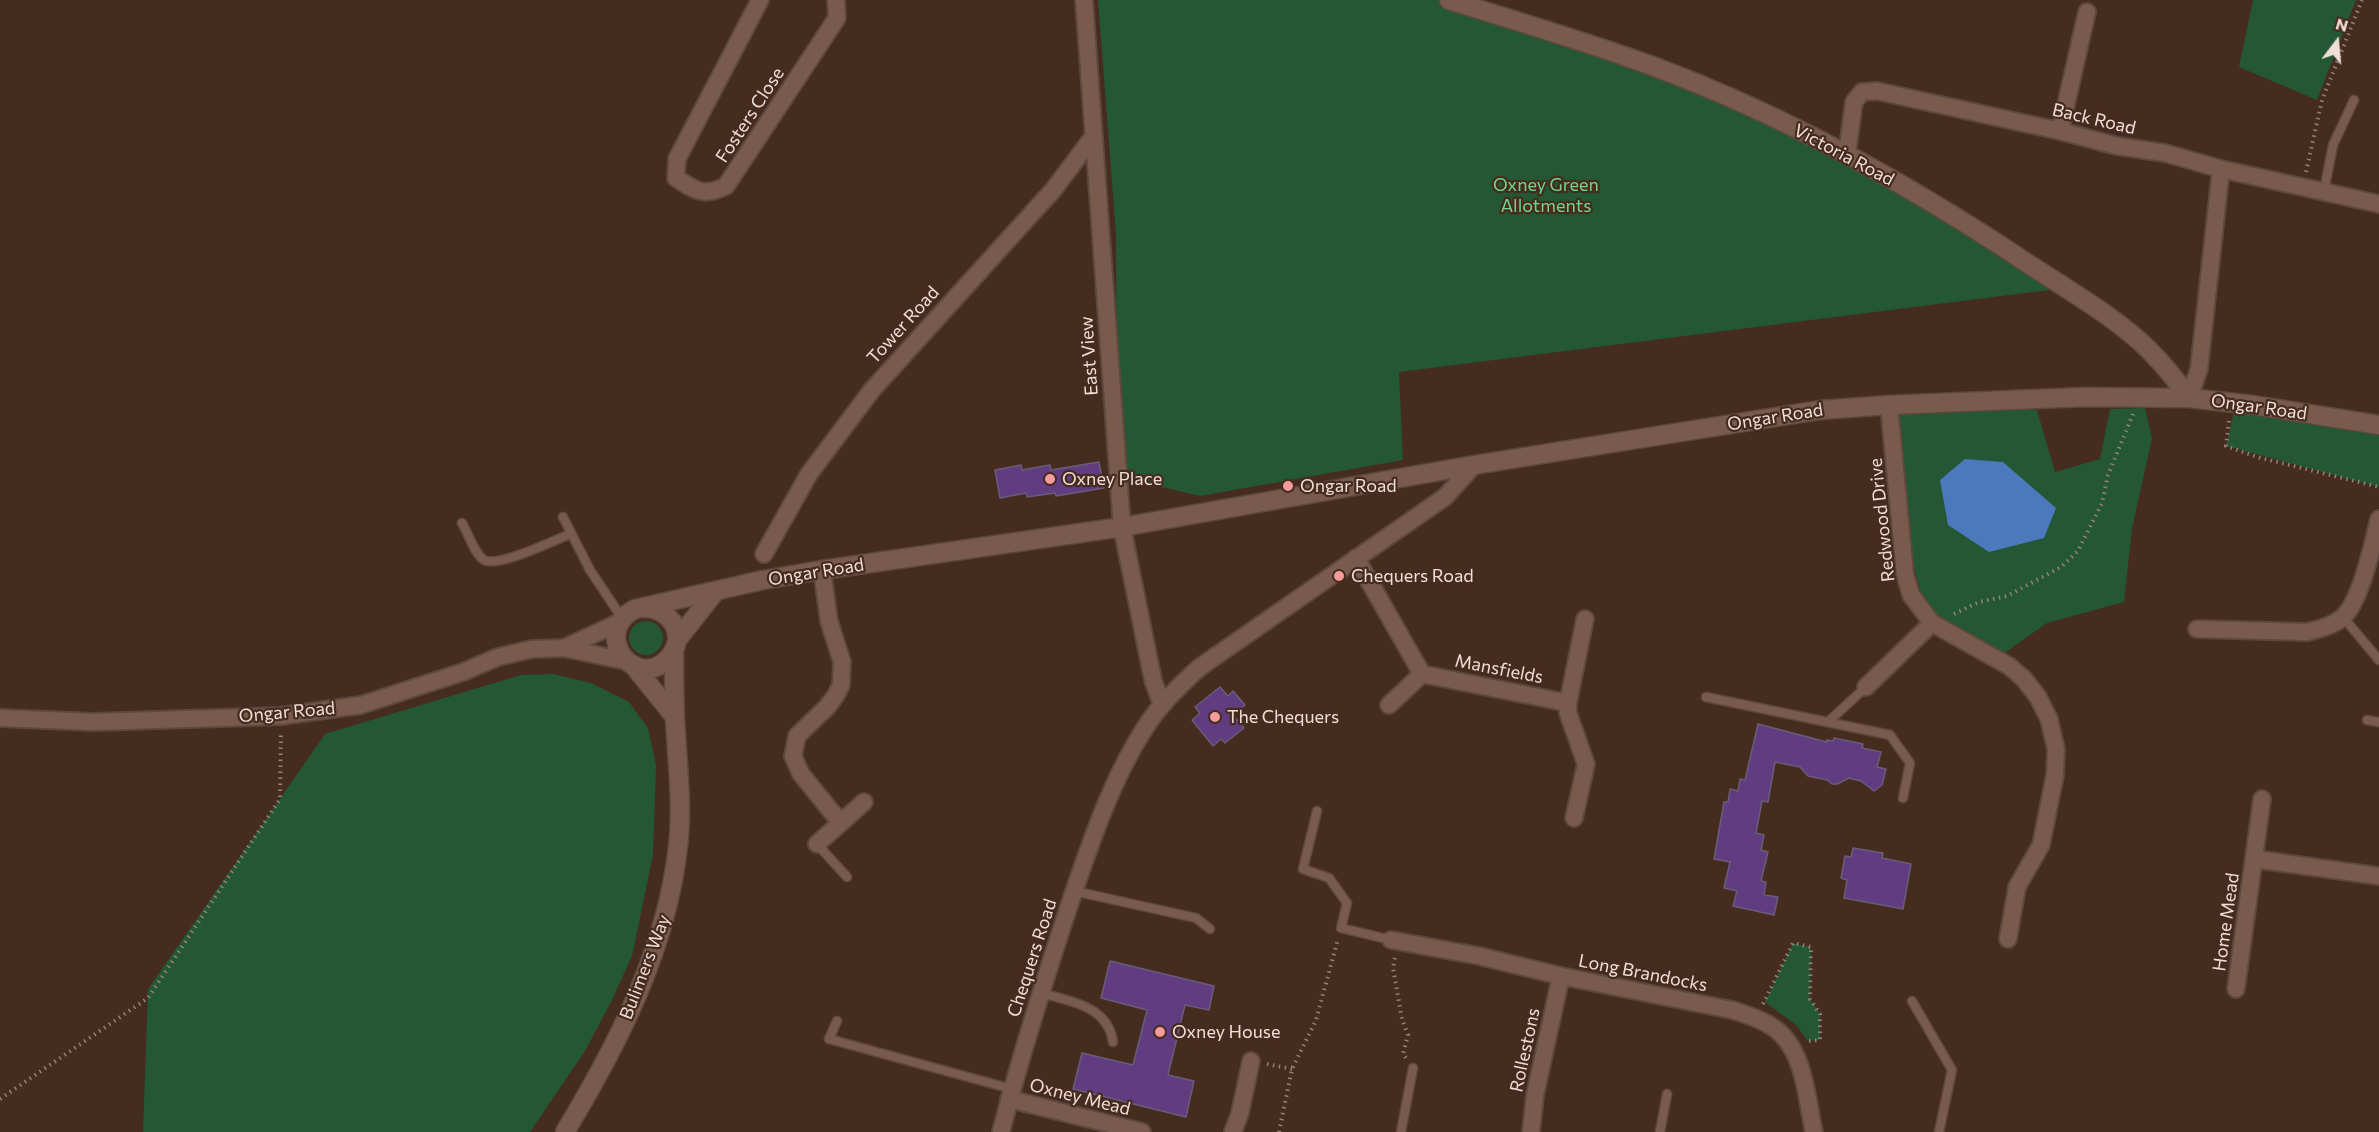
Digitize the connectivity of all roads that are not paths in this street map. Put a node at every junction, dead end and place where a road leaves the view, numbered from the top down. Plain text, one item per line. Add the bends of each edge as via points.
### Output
1 (760, 0) edge
2 (836, 0) edge
3 (1084, 0) edge
4 (1449, 0) edge
5 (2087, 12) dead end
6 (2354, 100) dead end
7 (2061, 131) junction
8 (1093, 137) junction
9 (1847, 154) junction
10 (2221, 169) junction
11 (2324, 192) junction
12 (2379, 204) edge
13 (2189, 398) junction
14 (1889, 405) junction
15 (2379, 425) edge
16 (1474, 465) junction
17 (563, 517) dead end
18 (2379, 519) edge
19 (462, 523) dead end
20 (1122, 527) junction
21 (570, 534) junction
22 (764, 554) dead end
23 (1356, 558) junction
24 (822, 570) junction
25 (715, 592) junction
26 (643, 608) junction
27 (2343, 617) junction
28 (621, 620) junction
29 (1585, 620) dead end
30 (1932, 623) junction
31 (2197, 629) dead end
32 (676, 645) junction
33 (564, 648) junction
34 (2379, 660) edge
35 (629, 663) junction
36 (1422, 674) junction
37 (1866, 687) joint
38 (1706, 697) dead end
39 (1568, 703) junction
40 (1162, 705) junction
41 (1389, 705) dead end
42 (675, 717) junction
43 (0, 718) edge
44 (2367, 720) dead end
45 (1828, 722) junction
46 (2379, 722) edge
47 (1903, 798) dead end
48 (2262, 799) dead end
49 (864, 802) dead end
50 (1317, 812) dead end
51 (1574, 818) dead end
52 (840, 822) junction
53 (818, 844) joint
54 (2254, 859) junction
55 (2379, 876) edge
56 (846, 877) dead end
57 (1074, 891) junction
58 (1210, 929) dead end
59 (2008, 939) dead end
60 (1395, 940) joint
61 (1561, 976) junction
62 (2236, 990) dead end
63 (1041, 993) junction
64 (1912, 1001) dead end
65 (837, 1021) dead end
66 (1113, 1042) dead end
67 (1251, 1061) road end
68 (1413, 1068) road end
69 (1011, 1094) junction
70 (1667, 1094) dead end
71 (565, 1132) edge
72 (1001, 1132) edge
73 (1142, 1132) edge
74 (1233, 1132) edge
75 (1401, 1132) edge
76 (1533, 1132) edge
77 (1660, 1132) edge
78 (1814, 1132) edge
79 (1939, 1132) edge

1 - 2 street, Fosters Close via 677,159 676,178 694,190 712,193 726,186 837,18
3 - 8 street, East View
4 - 9 street, Victoria Road via 1631,58 1729,98
5 - 7 street
6 - 11 lane via 2333,145
7 - 9 street, Back Road via 1877,91 1862,92 1854,102
7 - 10 street, Back Road
8 - 20 street, East View
8 - 22 street, Tower Road via 1054,189 872,390 809,474
9 - 13 street, Victoria Road via 1999,244 2122,328 2170,372
10 - 11 street, Back Road
10 - 13 street via 2199,369
11 - 12 street, Back Road
13 - 14 street, Ongar Road via 2085,397
13 - 15 street, Ongar Road
14 - 16 street, Ongar Road via 1820,410
14 - 30 street, Redwood Drive via 1905,574 1911,595
16 - 20 street, Ongar Road
16 - 23 street, Chequers Road via 1445,497
17 - 21 lane
18 - 27 street via 2360,587
19 - 21 lane via 484,560 492,562
20 - 24 street, Ongar Road
20 - 40 street, East View via 1153,680
21 - 28 lane
23 - 36 street
23 - 40 street, Chequers Road via 1200,667
24 - 25 street, Ongar Road
24 - 52 street via 830,621 842,662 840,685 828,706 797,736 793,756 801,774
25 - 26 street, Ongar Road
25 - 32 street, Ongar Road
26 - 28 street, Ongar Road
26 - 32 street via 659,609 668,616 675,628
27 - 31 street via 2307,632
27 - 34 lane
28 - 33 street, Ongar Road
28 - 35 street via 615,641
29 - 39 street
30 - 37 street
30 - 59 street, Redwood Drive via 2025,679 2038,697 2056,749 2041,846 2017,887
32 - 35 street, Ongar Road via 668,659 658,666 647,668
32 - 42 street, Bulimers Way
33 - 35 street, Ongar Road
33 - 43 street, Ongar Road via 532,649 498,657 361,705 281,716 94,722
35 - 42 street
36 - 39 street, Mansfields
36 - 41 street
37 - 45 lane
38 - 45 lane
39 - 51 street via 1586,764
40 - 57 street, Chequers Road via 1145,727 1111,793
42 - 71 street, Bulimers Way via 679,844 670,896 654,954 628,1015
44 - 46 lane
45 - 47 lane via 1890,735 1910,762
48 - 54 street, Home Mead
49 - 52 street
50 - 60 lane via 1304,869 1329,878 1347,903 1341,928
52 - 53 street
53 - 56 lane
54 - 55 street, Home Mead
54 - 62 street, Home Mead
57 - 58 lane via 1196,918
57 - 63 street, Chequers Road
60 - 61 street, Long Brandocks
61 - 76 street, Rollestons via 1535,1095
61 - 78 street, Long Brandocks via 1732,1010 1773,1026 1790,1046 1800,1067
63 - 66 lane via 1096,1011 1112,1031
63 - 69 street, Chequers Road
64 - 79 lane via 1952,1070
65 - 69 lane via 829,1039
67 - 74 street
68 - 75 lane
69 - 72 street, Chequers Road
69 - 73 street, Oxney Mead
70 - 77 lane

